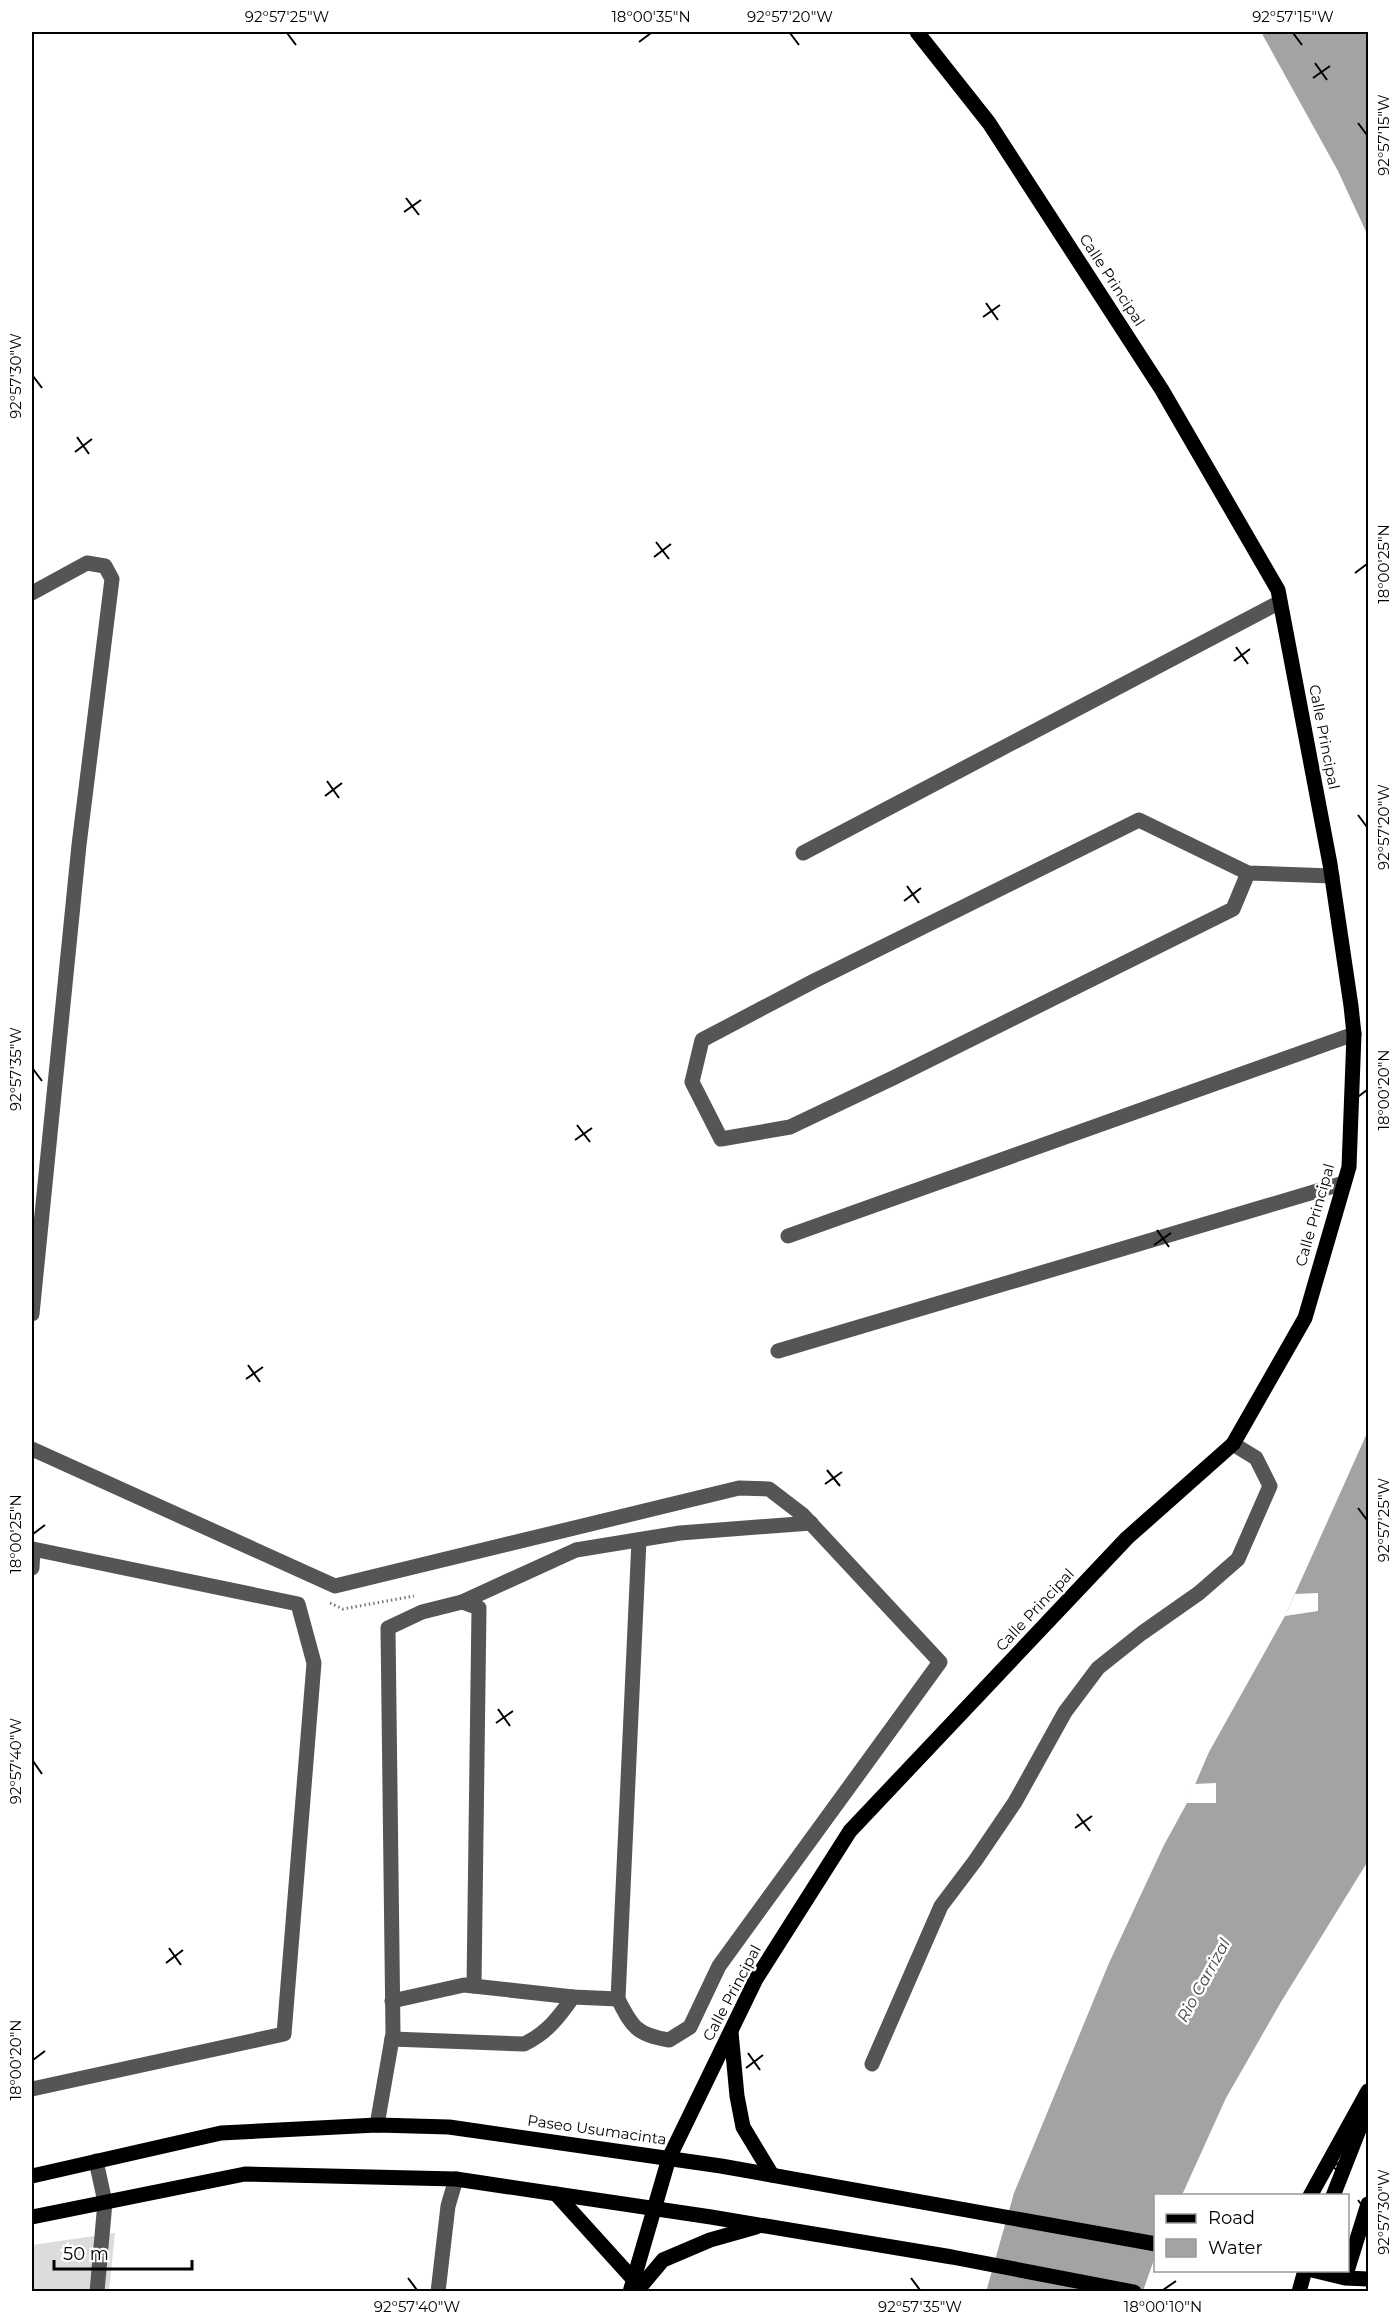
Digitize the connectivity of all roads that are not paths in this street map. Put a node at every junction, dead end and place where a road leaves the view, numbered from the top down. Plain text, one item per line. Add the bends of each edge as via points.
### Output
1 (918, 32) edge
2 (32, 593) edge
3 (1280, 602) junction
4 (803, 853) dead end
5 (1248, 873) junction
6 (1332, 876) junction
7 (1354, 1034) junction
8 (1344, 1183) junction
9 (788, 1236) dead end
10 (32, 1314) edge
11 (778, 1351) dead end
12 (1233, 1444) junction
13 (32, 1449) edge
14 (811, 1523) junction
15 (639, 1540) junction
16 (32, 1568) edge
17 (462, 1602) junction
18 (474, 1986) junction
19 (573, 1996) junction
20 (618, 1999) junction
21 (392, 2001) junction
22 (731, 2032) junction
23 (392, 2039) junction
24 (872, 2064) dead end
25 (32, 2089) edge
26 (1368, 2091) edge
27 (1368, 2107) edge
28 (377, 2125) junction
29 (669, 2158) junction
30 (96, 2161) junction
31 (32, 2175) edge
32 (772, 2175) junction
33 (456, 2179) junction
34 (556, 2194) junction
35 (1311, 2194) edge
36 (1334, 2194) edge
37 (105, 2202) junction
38 (1368, 2204) edge
39 (655, 2208) junction
40 (32, 2217) edge
41 (762, 2225) junction
42 (1154, 2244) edge
43 (1349, 2264) edge
44 (1305, 2272) edge
45 (1318, 2272) edge
46 (1345, 2277) edge
47 (1368, 2279) edge
48 (633, 2287) edge
49 (97, 2292) edge
50 (438, 2292) edge
51 (1134, 2292) edge
52 (1299, 2292) edge

1 - 3 main road, Calle Principal via 989,123 1162,390 1278,590
2 - 10 street via 87,563 105,566 112,579 80,845
3 - 4 street
3 - 6 main road, Calle Principal
5 - 5 street via 1233,909 790,1127 721,1139 692,1082 702,1040 1139,820
5 - 6 street
6 - 7 main road, Calle Principal
7 - 8 main road, Calle Principal via 1349,1167
7 - 9 street
8 - 11 street
8 - 12 main road, Calle Principal via 1305,1318
12 - 22 main road, Calle Principal via 1127,1538 850,1832 756,1979
12 - 24 street via 1256,1458 1270,1486 1238,1559 1098,1668 1065,1712 1015,1802 941,1906
13 - 14 street via 335,1586 739,1488 769,1489
14 - 15 street
14 - 20 street via 940,1662 718,1966 690,2027 669,2040 646,2036 629,2021
15 - 17 street via 576,1550
15 - 20 street
16 - 25 street via 33,1549 298,1605 314,1664 284,2034
17 - 18 street via 479,1608
17 - 21 street via 422,1612 388,1628
18 - 19 street
18 - 21 street via 464,1984
19 - 20 street
19 - 23 street via 551,2027 524,2044
21 - 23 street
22 - 29 main road, Calle Principal
22 - 32 main road via 743,2127
23 - 28 street
26 - 35 main road
27 - 36 main road
28 - 29 main road, Paseo Usumacinta via 449,2127
28 - 30 main road, Paseo Usumacinta via 221,2133
29 - 32 main road, Paseo Usumacinta
29 - 39 main road, Calle Principal
30 - 31 main road, Paseo Usumacinta
30 - 37 street
32 - 42 main road, Paseo Usumacinta
33 - 34 main road
33 - 37 main road via 245,2175
33 - 50 street via 448,2206
34 - 39 main road
34 - 48 main road
37 - 40 main road
37 - 49 street
38 - 43 main road
39 - 41 main road
39 - 48 main road, Calle Principal
41 - 48 main road via 710,2240 663,2260
41 - 51 main road
44 - 52 main road
45 - 46 main road
46 - 47 main road

